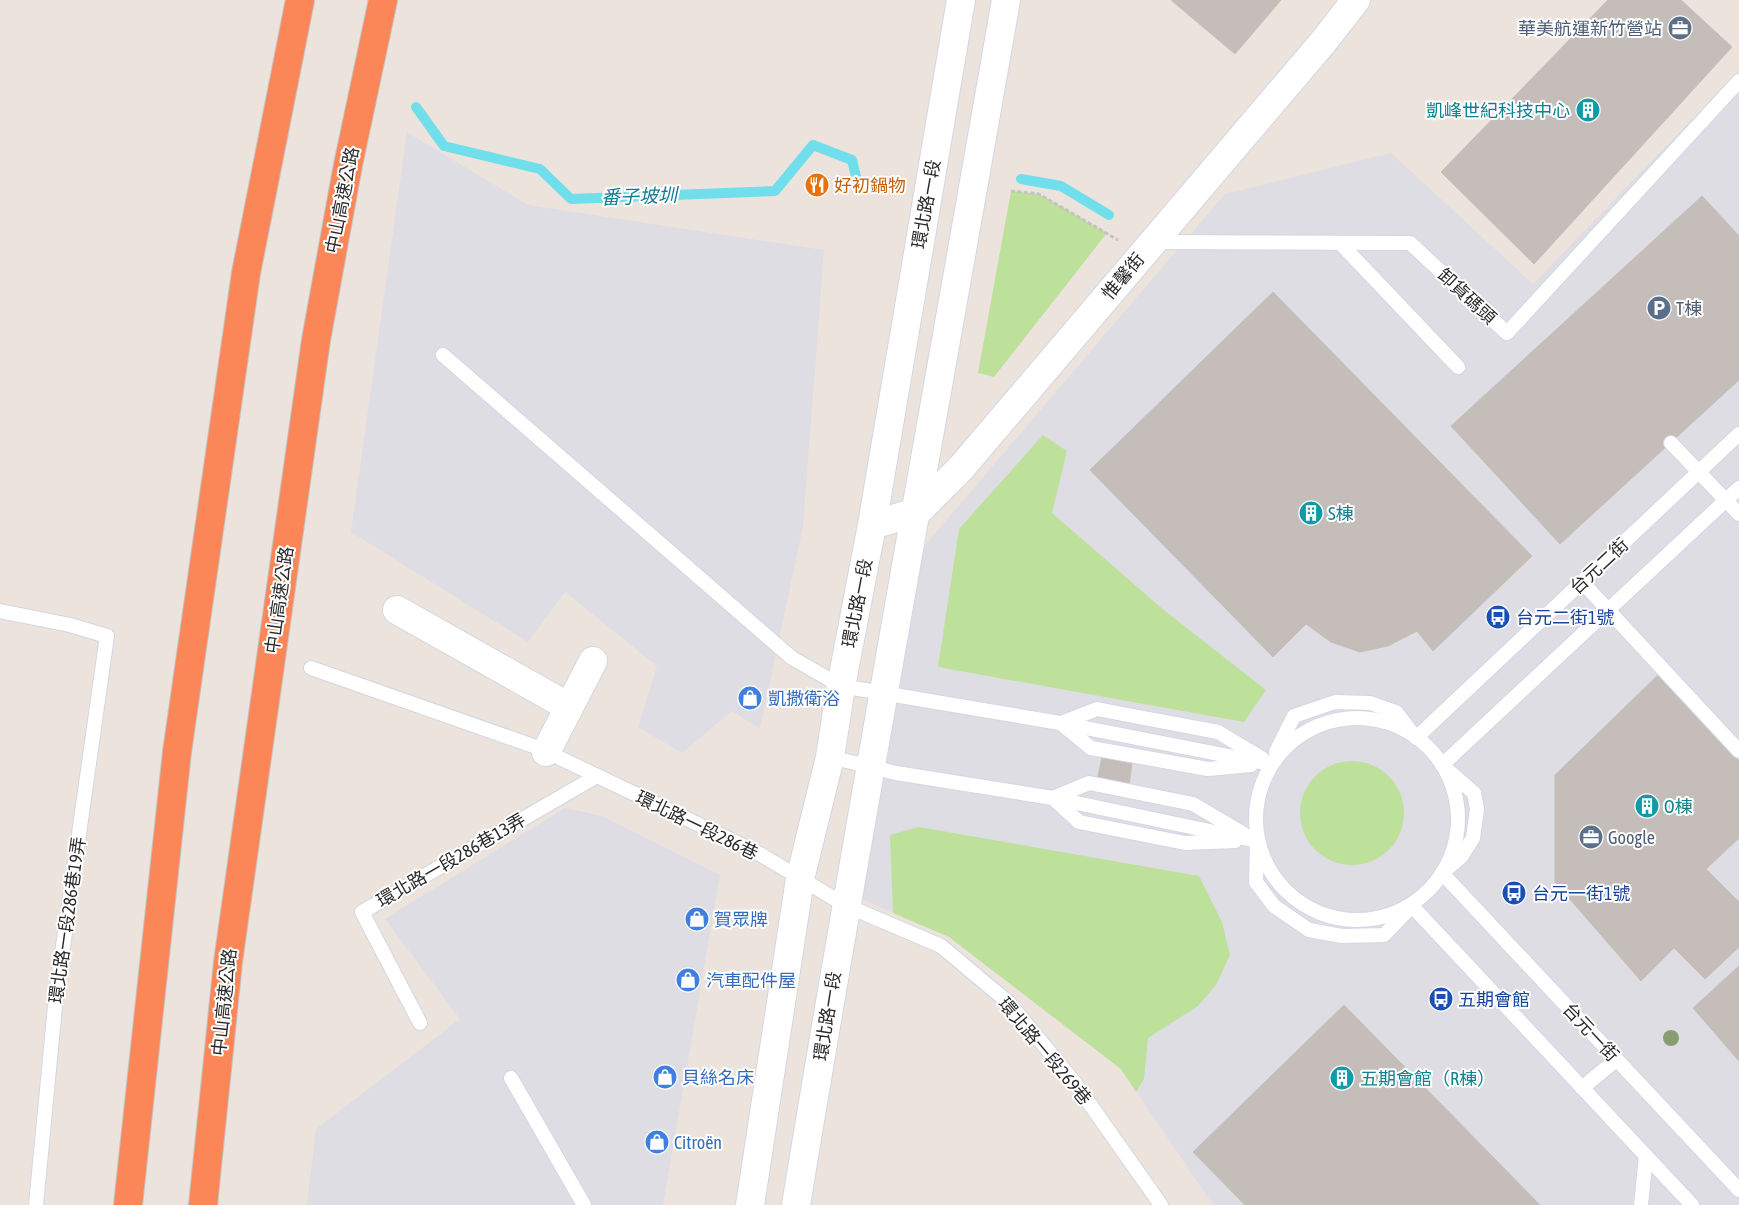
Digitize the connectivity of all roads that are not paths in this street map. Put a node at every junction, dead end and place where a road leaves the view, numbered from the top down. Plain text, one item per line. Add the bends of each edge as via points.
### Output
1 (300, 0) edge
2 (383, 0) edge
3 (960, 0) edge
4 (1006, 0) edge
5 (1356, 0) edge
6 (1739, 81) edge
7 (1340, 242) junction
8 (1146, 248) junction
9 (443, 355) dead end
10 (1458, 367) dead end
11 (1739, 434) edge
12 (1671, 443) dead end
13 (1699, 472) junction
14 (1739, 488) edge
15 (1726, 500) junction
16 (917, 512) junction
17 (1739, 514) edge
18 (872, 525) junction
19 (1582, 582) junction
20 (1608, 609) junction
21 (397, 610) dead end
22 (0, 611) edge
23 (593, 661) dead end
24 (311, 668) dead end
25 (841, 686) junction
26 (882, 693) junction
27 (570, 707) junction
28 (1060, 723) junction
29 (1416, 738) junction
30 (1739, 751) edge
31 (546, 752) junction
32 (830, 757) junction
33 (1270, 764) junction
34 (1442, 765) junction
35 (872, 766) junction
36 (597, 776) junction
37 (1053, 798) junction
38 (1257, 841) junction
39 (1442, 873) junction
40 (800, 879) junction
41 (845, 904) junction
42 (1412, 906) junction
43 (420, 1023) dead end
44 (1616, 1060) junction
45 (511, 1078) dead end
46 (1582, 1088) junction
47 (1646, 1156) junction
48 (1739, 1190) edge
49 (36, 1205) edge
50 (128, 1205) edge
51 (203, 1205) edge
52 (584, 1205) edge
53 (750, 1205) edge
54 (796, 1205) edge
55 (1161, 1205) edge
56 (1641, 1205) edge
57 (1692, 1205) edge

1 - 50 highway via 246,273 177,752
2 - 51 highway, 中山高速公路 via 316,340 228,962
3 - 18 street, 環北路一段
4 - 16 street, 環北路一段
5 - 8 street, 惟馨街 via 1324,42
6 - 7 lane, 卸貨碼頭 via 1507,333 1410,243
7 - 8 lane, 卸貨碼頭
7 - 10 lane
8 - 16 street, 惟馨街 via 962,468
9 - 25 lane via 792,658
11 - 13 lane, 台元二街
12 - 13 lane
13 - 15 lane
13 - 19 lane, 台元二街
14 - 15 lane
15 - 17 lane
15 - 20 lane
16 - 18 street, 惟馨街
16 - 26 street, 環北路一段
18 - 25 street, 環北路一段
19 - 20 lane
19 - 29 lane, 台元二街
20 - 30 lane
20 - 34 lane
21 - 27 street
22 - 49 lane, 環北路一段286巷19弄 via 107,636 56,996
23 - 27 street
24 - 31 lane, 環北路一段286巷
25 - 26 lane
25 - 32 street, 環北路一段
26 - 28 lane
26 - 35 street, 環北路一段
27 - 31 street
28 - 33 lane
28 - 33 lane via 1097,709 1218,732
29 - 33 lane via 1401,727 1368,718 1334,720 1302,733
29 - 34 lane via 1429,747
31 - 36 lane, 環北路一段286巷
32 - 35 lane
32 - 40 street, 環北路一段
33 - 38 lane via 1256,815
34 - 39 lane via 1449,775 1458,808 1456,842
35 - 37 lane via 896,773
35 - 41 street, 環北路一段
36 - 40 lane, 環北路一段286巷 via 758,853
36 - 43 lane, 環北路一段286巷13弄 via 362,912
37 - 38 lane
37 - 38 lane via 1089,783 1193,804
38 - 42 lane via 1274,877 1297,900 1326,915 1358,920
38 - 42 lane via 1256,882 1274,906 1309,930 1342,936 1384,935
39 - 42 lane
39 - 44 lane, 台元一街
40 - 41 lane, 環北路一段286巷
40 - 53 street, 環北路一段
41 - 54 street, 環北路一段
41 - 55 lane, 環北路一段269巷 via 941,946 1009,1003 1074,1083
42 - 46 lane
44 - 46 lane
44 - 48 lane, 台元一街
45 - 52 lane
46 - 47 lane
47 - 56 lane
47 - 57 lane

